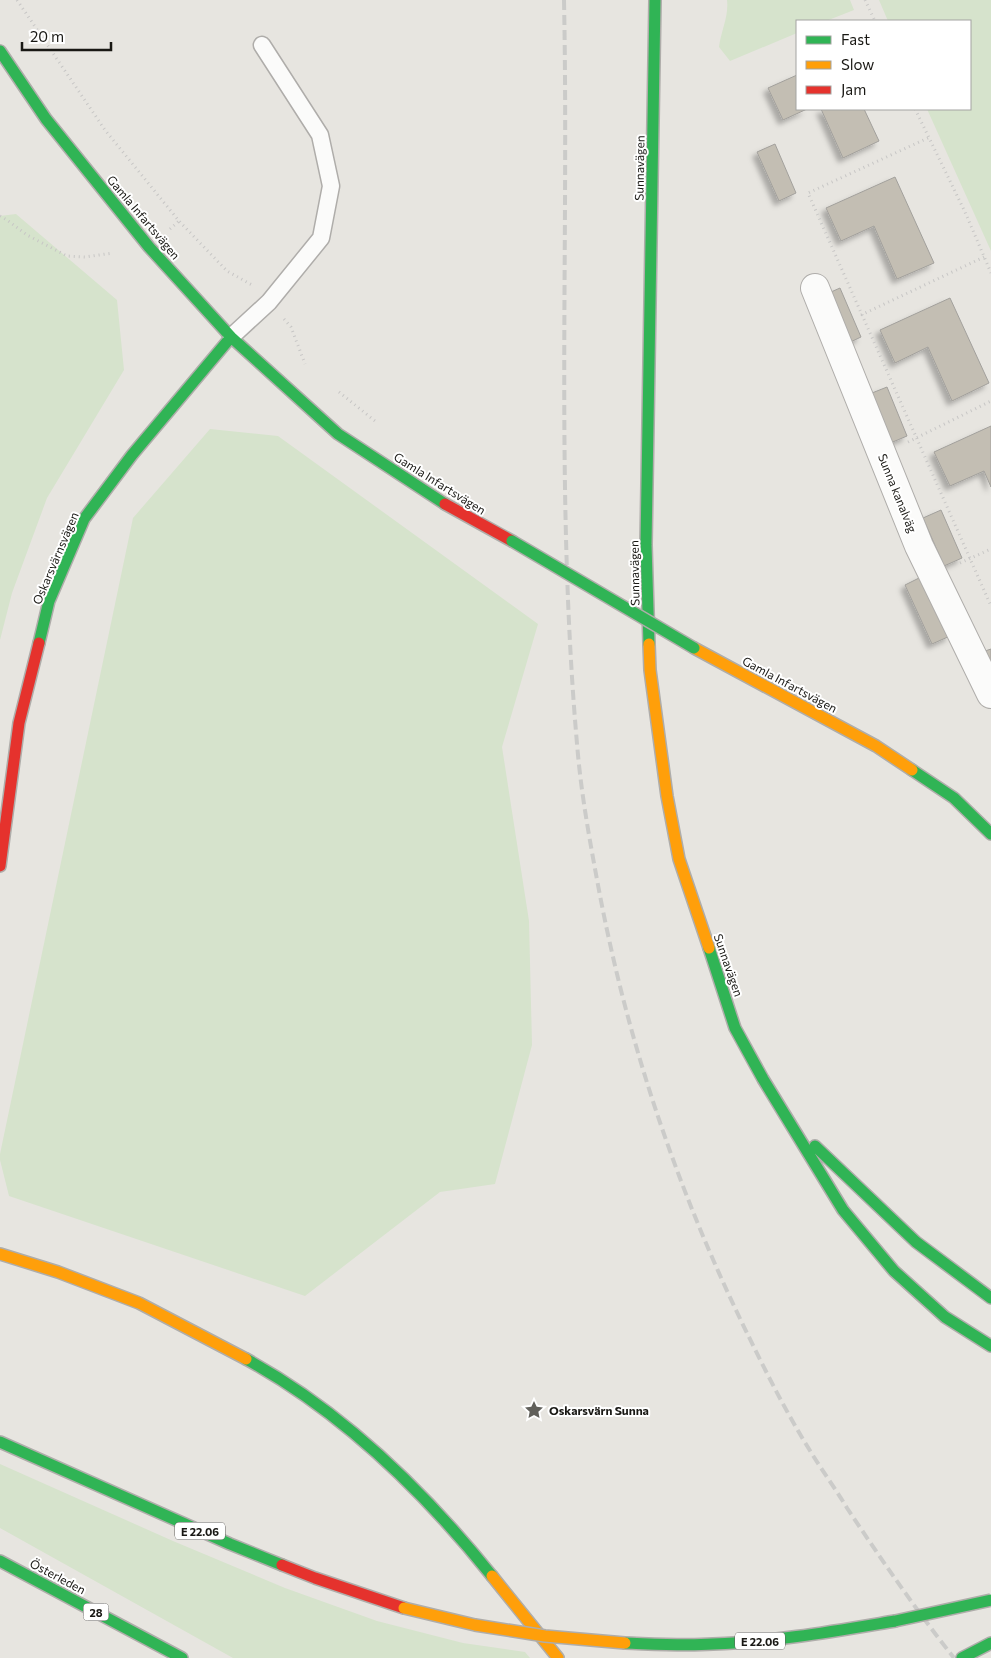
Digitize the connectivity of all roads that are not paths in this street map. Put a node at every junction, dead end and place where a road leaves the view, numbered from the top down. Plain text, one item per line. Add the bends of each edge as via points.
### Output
1 (655, 0) edge
2 (262, 45) dead end
3 (0, 51) edge
4 (815, 288) dead end
5 (231, 337) junction
6 (991, 694) edge
7 (991, 834) edge
8 (0, 866) edge
9 (789, 1121) junction
10 (0, 1254) edge
11 (991, 1298) edge
12 (945, 1317) junction
13 (991, 1346) edge
14 (981, 1353) dead end
15 (0, 1442) edge
16 (5, 1563) edge
17 (991, 1600) edge
18 (991, 1643) edge
19 (182, 1658) edge
20 (558, 1658) edge
21 (962, 1658) edge

1 - 9 main road, Sunnavägen via 646,545 650,670 679,859 736,1028
2 - 5 lane via 320,135 332,186 321,238 269,302
3 - 5 main road, Gamla Infartsvägen via 46,119 149,247
4 - 6 street, Sunna kanalväg via 919,546
5 - 7 main road, Gamla Infartsvägen, bridge via 338,434 456,512 512,541 694,648 876,746 954,798
5 - 8 main road, Oskarsvärnsvägen via 132,455 84,519 49,601 19,723
9 - 11 main road, Sunnavägen via 916,1242
9 - 12 main road, Sunnavägen via 843,1210 894,1272
10 - 20 main road via 58,1272 139,1304 253,1363 315,1402 369,1445 428,1502
12 - 13 main road, Sunnavägen
12 - 14 main road
15 - 17 main road, E 22.06, bridge via 315,1578 404,1608 475,1625 625,1643 686,1645 812,1635
16 - 19 main road, Österleden / 28
18 - 21 main road

